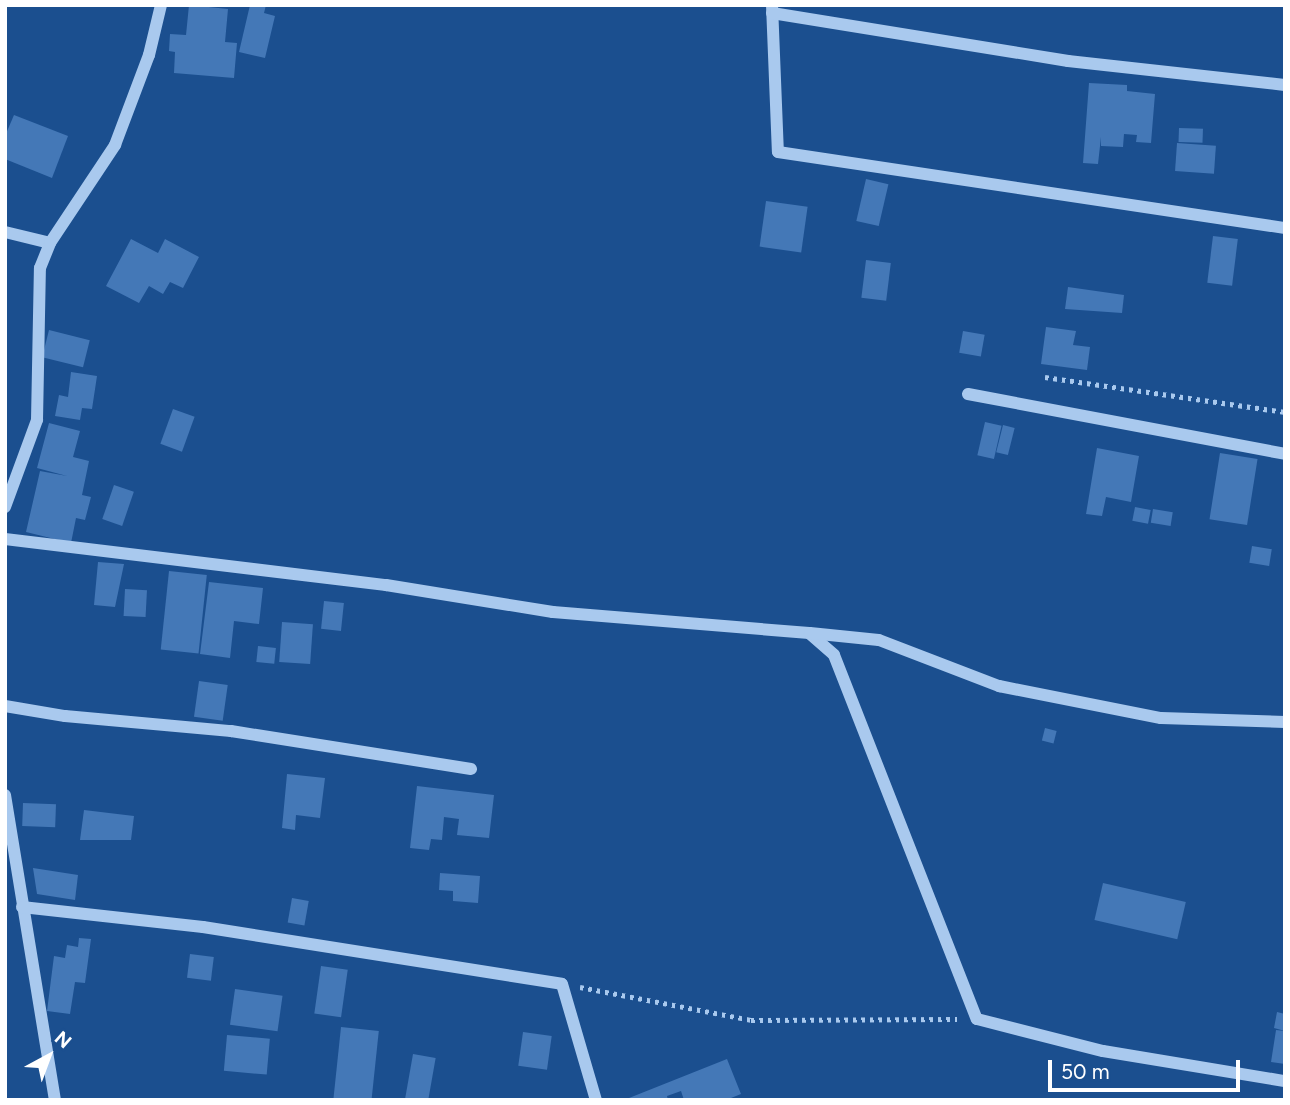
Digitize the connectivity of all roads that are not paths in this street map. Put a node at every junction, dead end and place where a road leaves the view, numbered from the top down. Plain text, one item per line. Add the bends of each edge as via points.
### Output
1 (161, 5) edge
2 (772, 9) edge
3 (1285, 85) edge
4 (1285, 228) edge
5 (5, 232) edge
6 (50, 243) junction
7 (968, 394) dead end
8 (1285, 454) edge
9 (5, 506) edge
10 (5, 539) edge
11 (809, 633) junction
12 (5, 706) edge
13 (1285, 722) edge
14 (471, 769) dead end
15 (5, 795) edge
16 (22, 907) junction
17 (1285, 1081) edge
18 (57, 1100) edge
19 (596, 1100) edge

1 - 6 street via 149,55 116,145
2 - 3 street via 1068,61
2 - 4 street via 778,152
5 - 6 street
6 - 9 street via 40,268 37,420
7 - 8 street
10 - 11 street via 386,585 552,612
11 - 13 street via 880,640 999,686 1161,718
11 - 17 street via 834,656 977,1019 1103,1051
12 - 14 street via 231,732
15 - 16 street
16 - 18 street
16 - 19 street via 203,927 562,984

